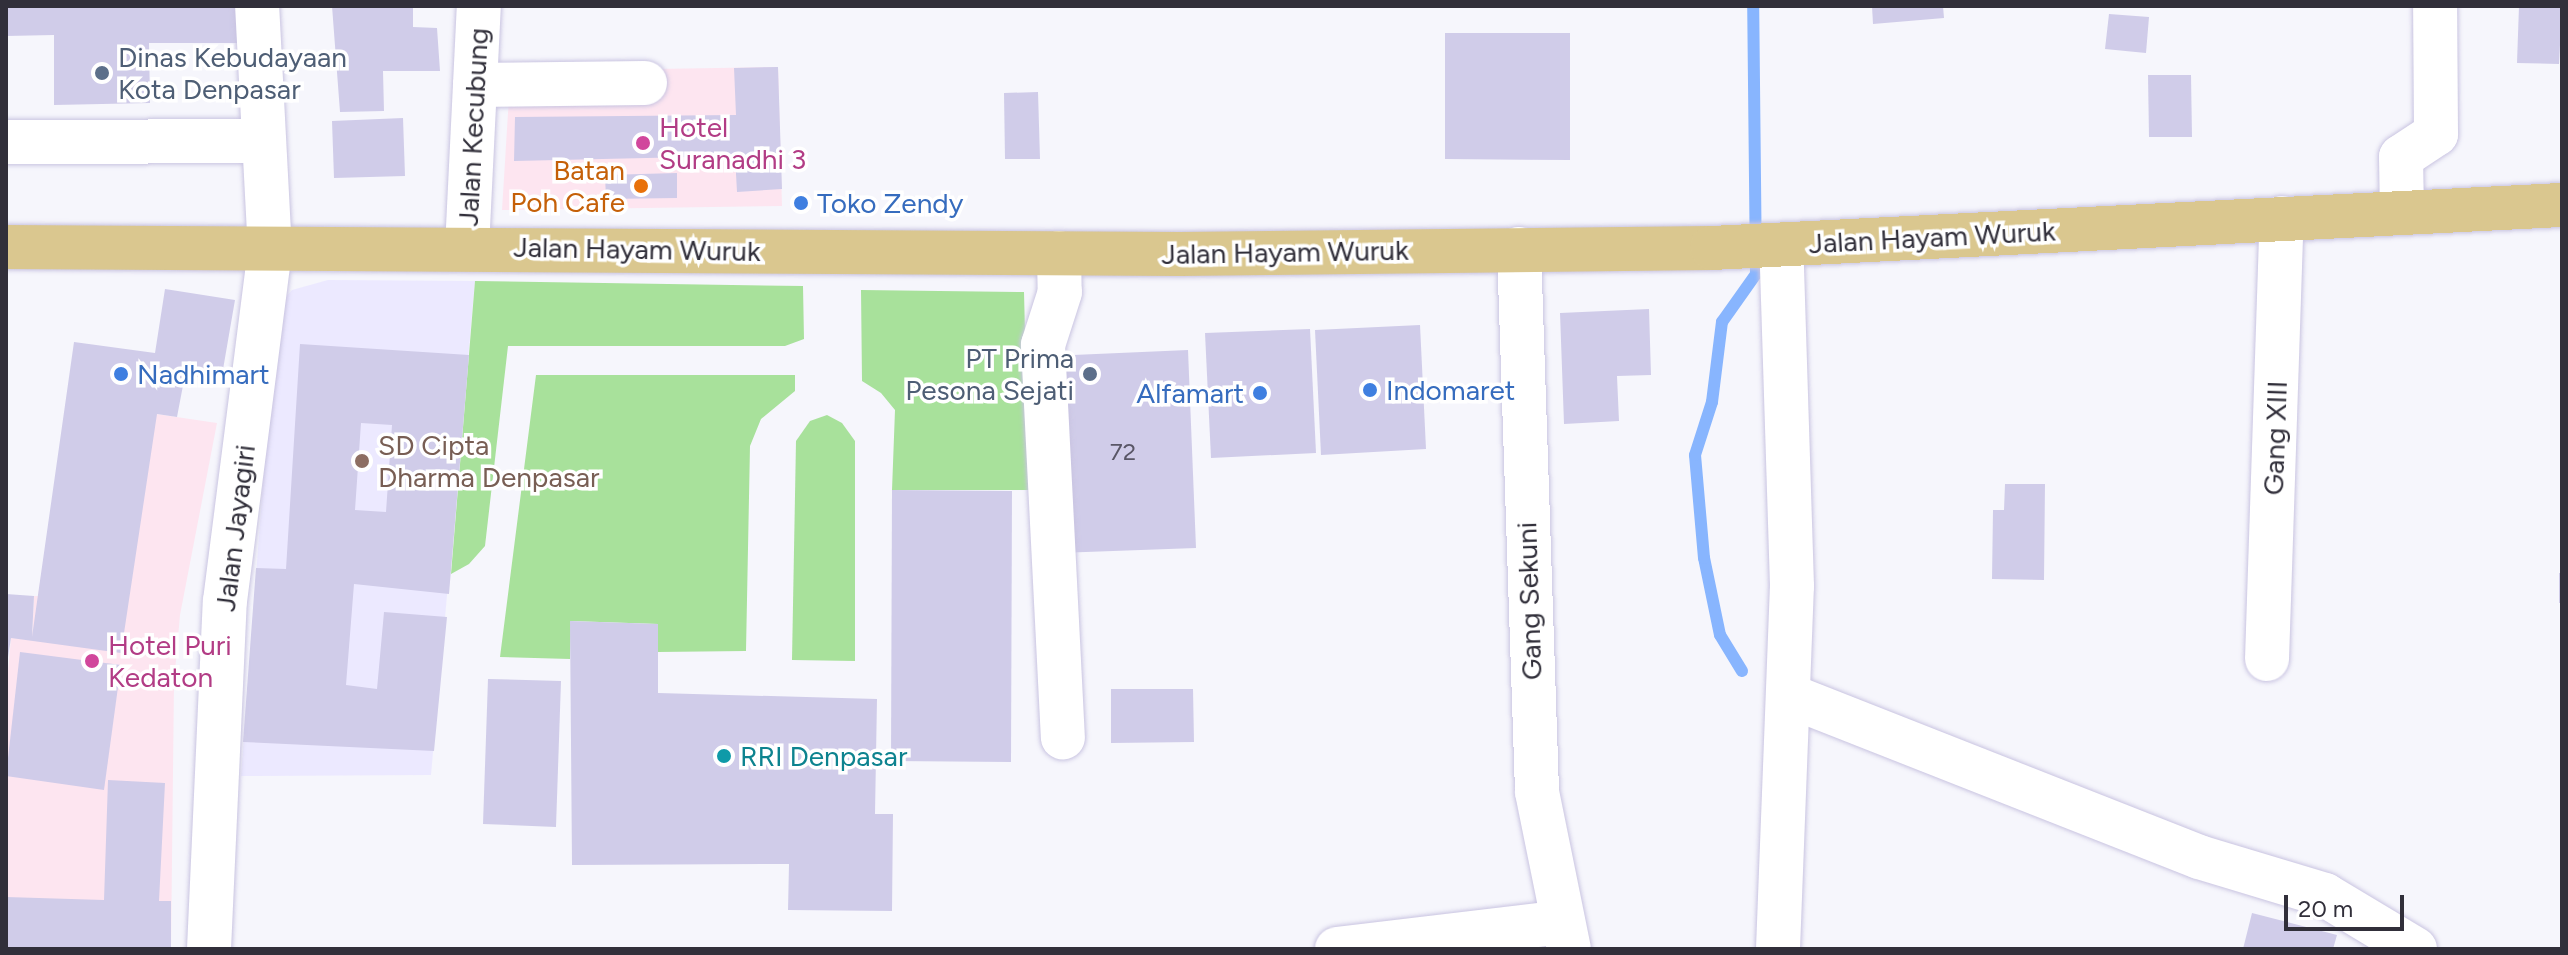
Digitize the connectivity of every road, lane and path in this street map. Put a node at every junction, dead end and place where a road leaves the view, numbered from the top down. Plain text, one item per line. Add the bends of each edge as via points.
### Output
1 (257, 6) edge
2 (479, 6) edge
3 (2435, 6) edge
4 (645, 83) dead end
5 (475, 85) junction
6 (264, 141) junction
7 (6, 142) edge
8 (2562, 205) edge
9 (2402, 213) junction
10 (2282, 218) junction
11 (1774, 246) junction
12 (6, 247) edge
13 (467, 248) junction
14 (1519, 249) junction
15 (270, 252) junction
16 (1059, 253) junction
17 (2267, 659) dead end
18 (1791, 704) junction
19 (1063, 737) dead end
20 (1565, 936) edge
21 (209, 949) edge
22 (1337, 949) edge
23 (1778, 949) edge
24 (2415, 949) edge

1 - 6 street, Jalan Jayagiri
2 - 5 street, Jalan Kecubung
3 - 9 street via 2436,134 2401,157
4 - 5 street
5 - 13 street, Jalan Kecubung
6 - 7 street
6 - 15 street, Jalan Jayagiri
8 - 9 main road, Jalan Hayam Wuruk
9 - 10 main road, Jalan Hayam Wuruk
10 - 11 main road, Jalan Hayam Wuruk
10 - 17 street, Gang XIII
11 - 14 main road, Jalan Hayam Wuruk
11 - 18 street
12 - 15 main road, Jalan Hayam Wuruk
13 - 15 main road, Jalan Hayam Wuruk
13 - 16 main road, Jalan Hayam Wuruk
14 - 16 main road, Jalan Hayam Wuruk
14 - 20 street, Gang Sekuni via 1537,792
15 - 21 street, Jalan Jayagiri via 225,601
16 - 19 street via 1060,292 1043,345
18 - 23 street
18 - 24 street via 2199,857 2325,895
20 - 22 street

